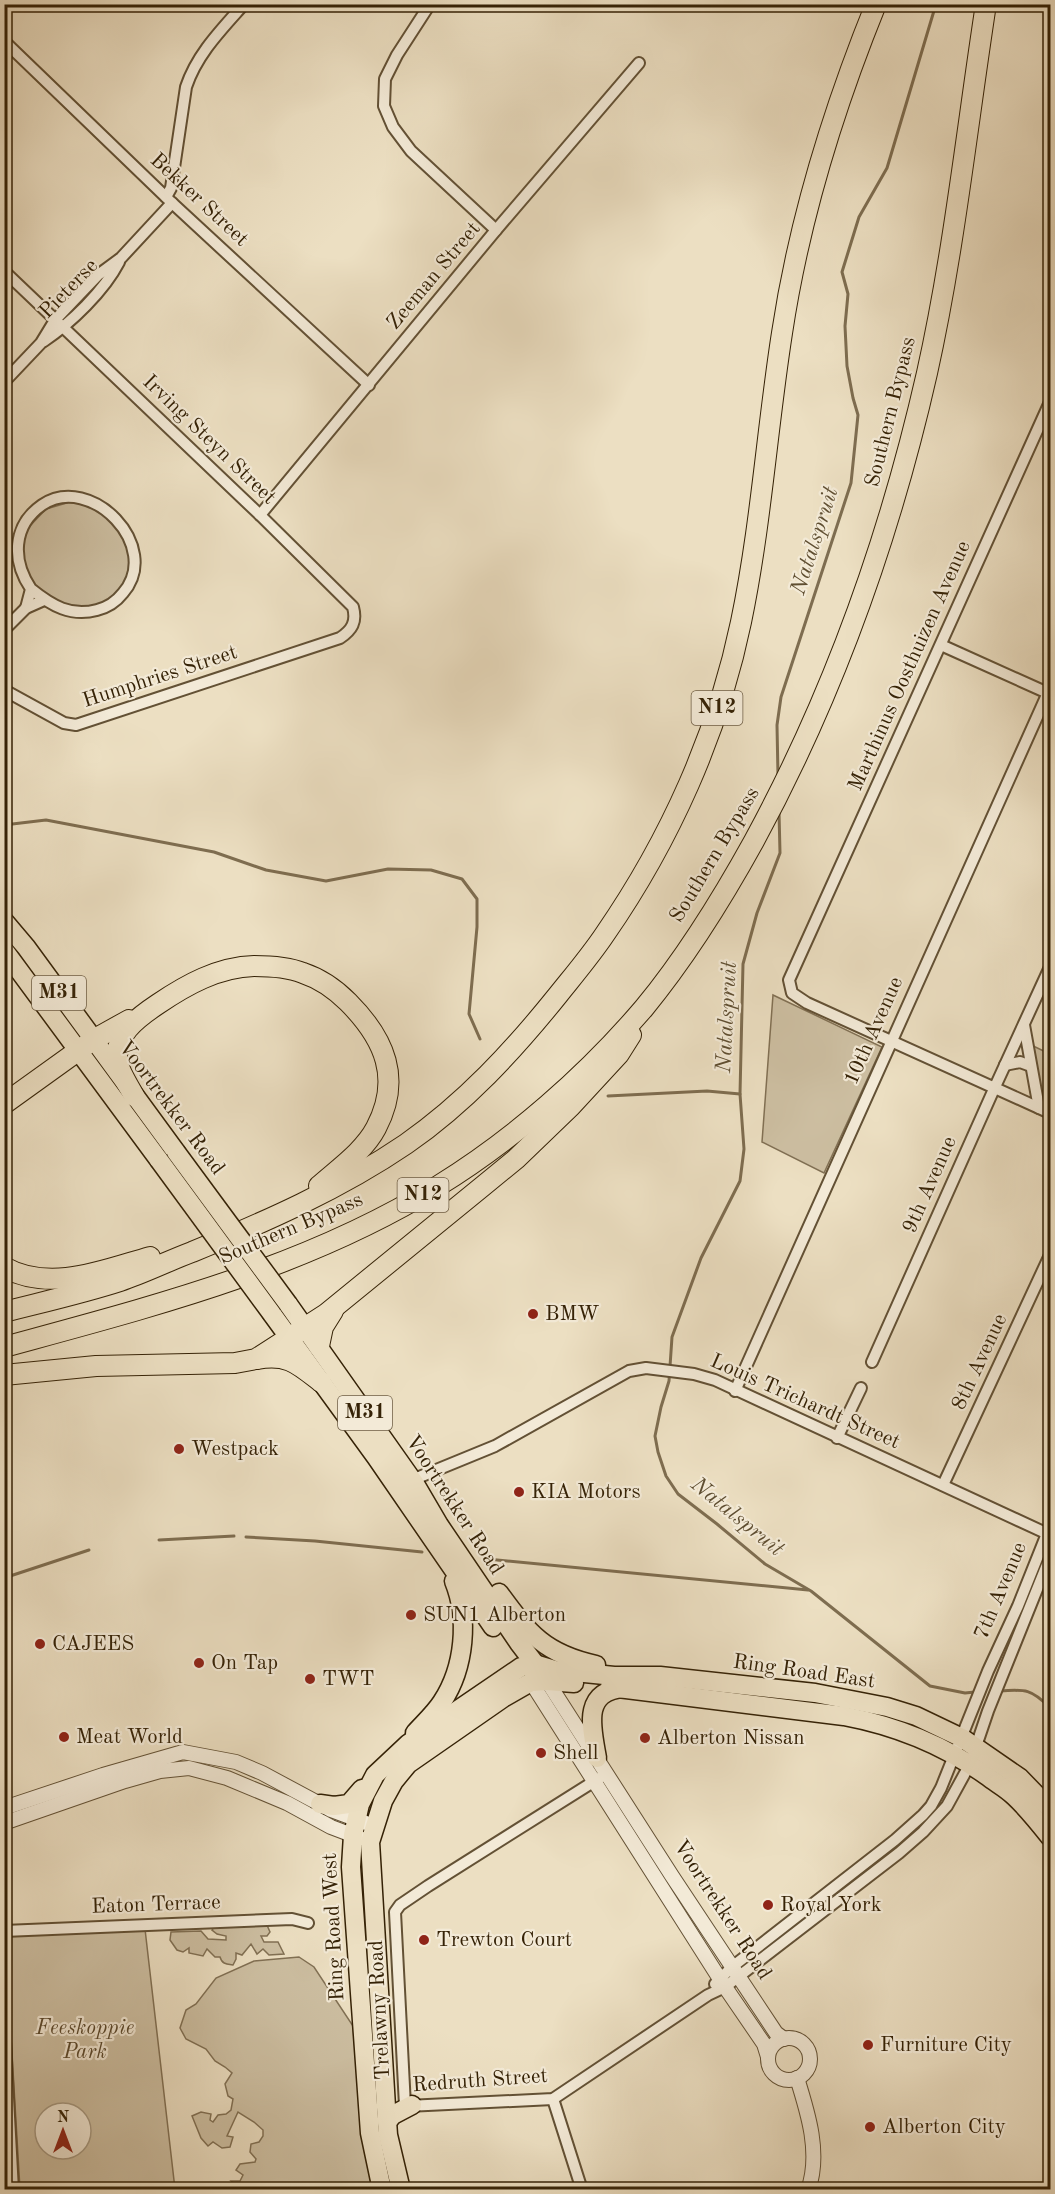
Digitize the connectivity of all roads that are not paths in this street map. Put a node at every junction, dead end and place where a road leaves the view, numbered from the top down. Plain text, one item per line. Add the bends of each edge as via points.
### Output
1 (244, 4) edge
2 (430, 4) edge
3 (876, 4) edge
4 (986, 4) edge
5 (4, 41) edge
6 (639, 63) dead end
7 (169, 200) junction
8 (496, 230) junction
9 (4, 271) edge
10 (59, 324) junction
11 (4, 382) edge
12 (369, 385) junction
13 (1050, 402) edge
14 (260, 515) junction
15 (31, 589) junction
16 (44, 600) junction
17 (26, 608) junction
18 (4, 630) edge
19 (333, 641) joint
20 (941, 645) junction
21 (4, 690) edge
22 (1050, 692) edge
23 (4, 921) edge
24 (4, 950) edge
25 (1050, 967) edge
26 (669, 975) junction
27 (152, 1008) junction
28 (1024, 1024) junction
29 (891, 1040) junction
30 (85, 1046) junction
31 (1005, 1065) junction
32 (1031, 1066) junction
33 (994, 1089) junction
34 (134, 1096) junction
35 (4, 1104) edge
36 (1039, 1108) junction
37 (1050, 1113) edge
38 (299, 1204) junction
39 (248, 1229) junction
40 (1050, 1255) edge
41 (4, 1267) edge
42 (338, 1304) junction
43 (4, 1312) edge
44 (298, 1333) junction
45 (319, 1346) junction
46 (4, 1347) edge
47 (256, 1359) junction
48 (872, 1362) dead end
49 (4, 1375) edge
50 (321, 1382) junction
51 (861, 1388) dead end
52 (735, 1391) junction
53 (837, 1438) junction
54 (414, 1482) junction
55 (944, 1485) junction
56 (1049, 1532) edge
57 (1050, 1557) edge
58 (451, 1567) junction
59 (478, 1573) junction
60 (1050, 1574) edge
61 (1038, 1589) junction
62 (528, 1666) junction
63 (660, 1676) junction
64 (539, 1682) junction
65 (628, 1688) junction
66 (966, 1751) junction
67 (395, 1754) junction
68 (599, 1771) junction
69 (375, 1775) junction
70 (320, 1804) junction
71 (4, 1808) edge
72 (1050, 1809) edge
73 (4, 1823) edge
74 (354, 1827) junction
75 (373, 1834) junction
76 (1050, 1837) edge
77 (672, 1876) junction
78 (660, 1885) junction
79 (308, 1923) dead end
80 (4, 1931) edge
81 (735, 1972) junction
82 (722, 1983) junction
83 (4, 2024) edge
84 (784, 2039) junction
85 (768, 2057) junction
86 (797, 2078) junction
87 (553, 2098) junction
88 (408, 2106) junction
89 (381, 2113) junction
90 (13, 2190) edge
91 (382, 2190) edge
92 (401, 2190) edge
93 (582, 2190) edge
94 (808, 2190) edge

1 - 7 street via 191,72
2 - 8 street via 385,79 384,106 393,127 411,151
3 - 38 highway, Southern Bypass / N12 via 830,131 805,221 782,330 753,564 740,627 725,687 686,793 637,885 604,936 502,1062 458,1105 406,1144 364,1171
4 - 26 highway, Southern Bypass / N12 via 947,272 893,505 869,581 785,784 733,879
5 - 7 street, Bekker Street
6 - 8 street, Zeeman Street
7 - 10 street, Pieterse via 121,258 98,275
7 - 12 street, Bekker Street
8 - 12 street, Zeeman Street
9 - 10 street, Irving Steyn Street
10 - 11 street, Pieterse
10 - 14 street, Irving Steyn Street
12 - 14 street, Zeeman Street
13 - 20 street, Marthinus Oosthuizen Avenue
14 - 19 street, Irving Steyn Street via 353,607 352,628
15 - 16 street
15 - 16 street via 17,555 18,539 32,514 55,499 68,496 96,503 122,526 134,548 135,562 128,588 114,604 85,614 68,612
15 - 17 street
16 - 17 street
17 - 18 street
19 - 21 street, Humphries Street via 76,725 64,723
20 - 22 street
20 - 29 street, Marthinus Oosthuizen Avenue via 789,980 792,993 807,1003
22 - 29 street, 10th Avenue
23 - 30 main road, Voortrekker Road / M31 via 26,947
24 - 30 main road, Voortrekker Road / M31
25 - 28 street, 9th Avenue
26 - 42 highway via 619,1054 571,1106 508,1166
26 - 46 highway, Southern Bypass / N12 via 600,1055 546,1106 487,1154 397,1210 322,1247 198,1293
27 - 30 highway
27 - 34 highway via 119,1040 118,1066
27 - 38 highway via 218,972 277,967 322,981 367,1022 385,1054 389,1073 384,1112 362,1148
28 - 31 street, 9th Avenue
28 - 32 street
29 - 33 street
29 - 52 street, 10th Avenue
30 - 34 main road, Voortrekker Road / M31
30 - 35 highway
30 - 44 main road, Voortrekker Road / M31, bridge via 159,1160 272,1314
31 - 32 street via 1020,1062
31 - 33 street, 9th Avenue
32 - 36 street
33 - 36 street
33 - 48 street, 9th Avenue
34 - 44 main road, Voortrekker Road / M31, bridge via 288,1304
36 - 37 street
38 - 39 highway, Southern Bypass / N12
39 - 41 highway via 69,1277 31,1278
39 - 43 highway, Southern Bypass / N12 via 120,1281
40 - 55 street, 8th Avenue
42 - 44 highway
42 - 45 highway via 325,1322
44 - 45 main road, Voortrekker Road / M31
44 - 47 highway
44 - 50 main road, Voortrekker Road / M31
45 - 54 main road, Voortrekker Road / M31
47 - 49 highway via 235,1363 96,1366
47 - 50 highway via 290,1360
50 - 58 main road, Voortrekker Road / M31
51 - 53 street
52 - 53 street, Louis Trichardt Street
52 - 54 street, Louis Trichardt Street via 694,1374 646,1368 623,1374 537,1424
53 - 55 street, Louis Trichardt Street
54 - 59 main road, Voortrekker Road / M31
55 - 56 street, Louis Trichardt Street
56 - 66 street, 7th Avenue via 974,1707
57 - 61 street, 7th Avenue
58 - 62 main road, Voortrekker Road / M31
58 - 67 main road via 463,1621 455,1675 441,1703
59 - 62 main road, Voortrekker Road / M31
59 - 63 main road via 524,1627 547,1647 578,1661
60 - 61 street
61 - 66 street, 7th Avenue via 988,1711
62 - 63 main road, Ring Road East via 614,1676
62 - 64 main road, Voortrekker Road / M31
62 - 67 main road, Ring Road West
63 - 66 main road, Ring Road East via 852,1699 916,1716
64 - 65 main road, Ring Road East
64 - 68 street, Voortrekker Road / M31
64 - 68 street, Voortrekker Road / M31
64 - 75 main road, Ring Road West via 503,1698 408,1764 394,1781
65 - 66 main road, Ring Road East via 873,1722
65 - 68 main road via 606,1692 592,1712
66 - 72 main road, Ring Road East via 1020,1778
66 - 76 main road, Ring Road East
66 - 81 street via 914,1825
66 - 81 street via 953,1798 923,1832
67 - 69 main road, Ring Road West
68 - 77 street, Voortrekker Road / M31
68 - 78 street, Voortrekker Road / M31
68 - 88 street, Trelawny Road via 395,1912
69 - 70 main road via 348,1804
69 - 74 main road, Ring Road West via 360,1804
70 - 71 street via 236,1762 183,1752
70 - 74 street
73 - 74 street via 125,1781 189,1768 228,1778 331,1827
74 - 75 street
74 - 89 main road, Ring Road West via 351,1867
75 - 89 main road, Ring Road West
77 - 78 street
77 - 81 street, Voortrekker Road / M31
78 - 82 street, Voortrekker Road / M31
79 - 80 street, Eaton Terrace via 292,1919
81 - 82 street, Redruth Street
81 - 84 street, Voortrekker Road / M31
82 - 85 street, Voortrekker Road / M31 via 764,2044
82 - 87 street, Redruth Street
83 - 90 street
84 - 85 street via 776,2042
84 - 86 street, M31 via 801,2042 807,2049 808,2066
85 - 86 street, M31 via 773,2073 789,2080
86 - 94 street via 815,2155
87 - 88 street, Redruth Street
87 - 93 street
88 - 89 main road via 393,2115
89 - 91 main road, Ring Road West via 370,2133
89 - 92 main road, Ring Road West

